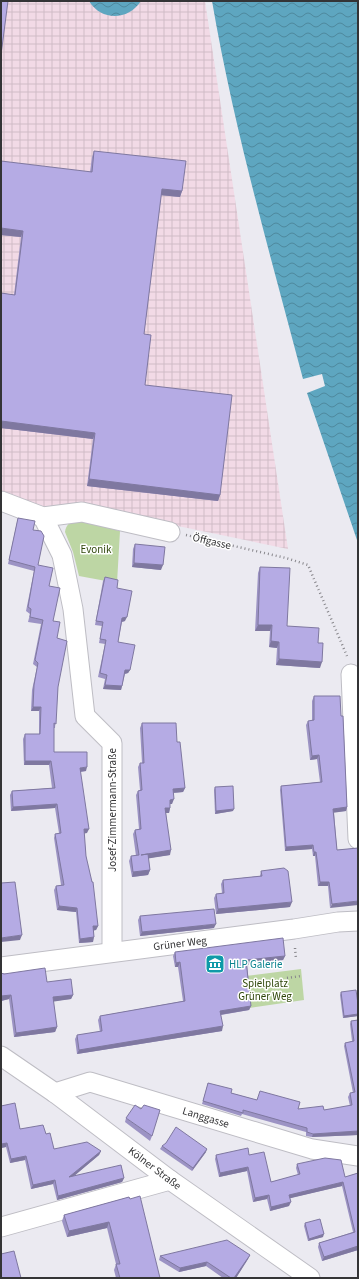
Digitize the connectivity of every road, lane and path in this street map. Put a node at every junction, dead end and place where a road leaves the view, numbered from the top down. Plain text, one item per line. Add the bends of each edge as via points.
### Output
1 (1, 502) edge
2 (43, 517) junction
3 (170, 532) joint
4 (351, 674) joint
5 (358, 840) edge
6 (358, 922) edge
7 (112, 952) junction
8 (1, 967) edge
9 (301, 976) dead end
10 (287, 978) dead end
11 (1, 1056) edge
12 (55, 1093) junction
13 (358, 1156) edge
14 (170, 1180) junction
15 (1, 1227) edge
16 (310, 1278) edge

1 - 2 street
2 - 3 street via 82,512
2 - 7 street, Josef-Zimmermann-Straße via 62,555 73,609 85,716 112,743
3 - 4 path, Öffgasse via 308,565 346,654
4 - 5 street
6 - 7 street, Grüner Weg via 338,922
7 - 8 street, Grüner Weg
9 - 10 path
11 - 12 street, Kölner Straße
12 - 13 street, Langgasse via 90,1082 312,1149
12 - 14 street, Kölner Straße
14 - 15 street
14 - 16 street, Kölner Straße

